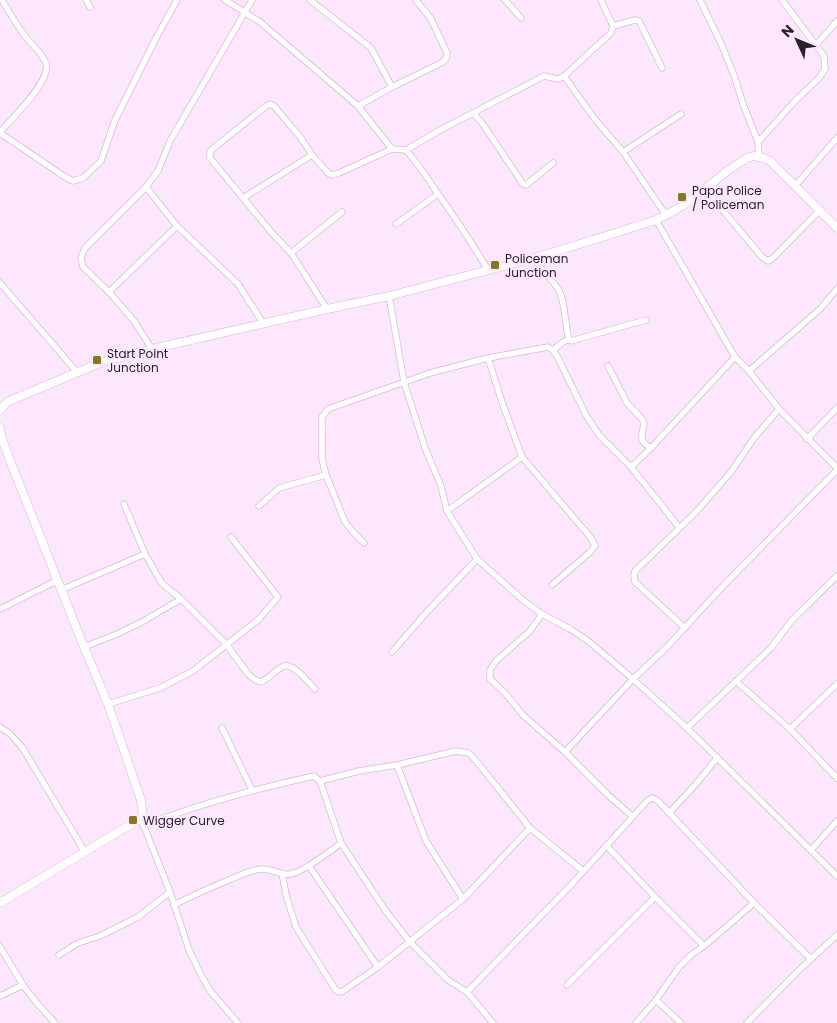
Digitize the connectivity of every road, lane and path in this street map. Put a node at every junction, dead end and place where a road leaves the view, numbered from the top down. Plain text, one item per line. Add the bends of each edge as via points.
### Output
1 (2, 0) edge
2 (86, 0) edge
3 (177, 0) edge
4 (225, 0) edge
5 (252, 0) edge
6 (310, 0) edge
7 (416, 0) edge
8 (505, 0) edge
9 (601, 0) edge
10 (700, 0) edge
11 (782, 0) edge
12 (90, 7) dead end
13 (245, 12) junction
14 (520, 18) dead end
15 (837, 21) edge
16 (613, 26) junction
17 (816, 45) junction
18 (662, 68) dead end
19 (564, 76) junction
20 (392, 86) junction
21 (358, 106) junction
22 (473, 113) junction
23 (680, 114) dead end
24 (0, 132) edge
25 (837, 138) edge
26 (758, 142) junction
27 (392, 149) junction
28 (406, 150) junction
29 (624, 152) junction
30 (312, 155) junction
31 (759, 156) junction
32 (553, 163) dead end
33 (796, 186) junction
34 (146, 187) junction
35 (705, 189) junction
36 (438, 194) junction
37 (243, 198) junction
38 (820, 210) junction
39 (342, 212) dead end
40 (666, 215) junction
41 (656, 220) junction
42 (396, 224) dead end
43 (177, 226) junction
44 (837, 228) edge
45 (291, 252) junction
46 (534, 258) junction
47 (488, 270) junction
48 (0, 283) edge
49 (837, 289) edge
50 (109, 292) junction
51 (389, 296) junction
52 (326, 309) junction
53 (646, 320) dead end
54 (264, 323) junction
55 (569, 339) junction
56 (152, 349) junction
57 (553, 350) junction
58 (736, 357) junction
59 (488, 358) junction
60 (608, 366) dead end
61 (750, 371) junction
62 (77, 372) junction
63 (404, 382) junction
64 (837, 408) edge
65 (779, 409) junction
66 (0, 410) edge
67 (0, 428) edge
68 (808, 438) junction
69 (651, 448) junction
70 (522, 456) junction
71 (631, 467) junction
72 (837, 469) edge
73 (326, 475) junction
74 (124, 504) dead end
75 (259, 506) dead end
76 (447, 511) junction
77 (679, 527) junction
78 (231, 537) dead end
79 (364, 543) dead end
80 (145, 554) junction
81 (477, 559) junction
82 (837, 576) edge
83 (58, 580) junction
84 (552, 585) dead end
85 (61, 590) junction
86 (181, 599) junction
87 (0, 609) edge
88 (542, 614) junction
89 (685, 628) junction
90 (226, 644) junction
91 (84, 647) junction
92 (392, 652) dead end
93 (633, 678) junction
94 (736, 681) junction
95 (837, 684) edge
96 (316, 689) dead end
97 (108, 704) junction
98 (0, 727) edge
99 (222, 728) dead end
100 (687, 728) junction
101 (790, 729) junction
102 (565, 752) junction
103 (717, 758) junction
104 (397, 765) junction
105 (837, 778) edge
106 (320, 781) junction
107 (252, 790) junction
108 (669, 812) junction
109 (632, 816) junction
110 (142, 817) junction
111 (837, 821) edge
112 (142, 826) junction
113 (530, 828) junction
114 (341, 843) junction
115 (606, 845) junction
116 (811, 850) junction
117 (85, 852) junction
118 (308, 866) junction
119 (583, 872) junction
120 (282, 874) junction
121 (837, 876) edge
122 (170, 892) junction
123 (655, 897) junction
124 (463, 899) junction
125 (0, 903) edge
126 (754, 903) junction
127 (174, 905) junction
128 (837, 935) edge
129 (409, 941) junction
130 (704, 946) junction
131 (0, 947) edge
132 (59, 956) dead end
133 (811, 959) junction
134 (378, 967) junction
135 (23, 984) junction
136 (567, 985) dead end
137 (467, 992) junction
138 (0, 996) edge
139 (656, 1000) junction
140 (54, 1023) edge
141 (238, 1023) edge
142 (492, 1023) edge
143 (636, 1023) edge
144 (681, 1023) edge
145 (747, 1023) edge

1 - 24 street via 42,57 47,70 31,97
2 - 12 street
3 - 24 street via 115,120 101,161 83,178 73,181 65,177
4 - 13 street
5 - 13 street
6 - 20 street via 371,48
7 - 20 street via 431,19 447,53 446,59
8 - 14 street
9 - 16 street
10 - 26 street via 727,58
11 - 17 street
13 - 21 street
13 - 34 street via 170,141 158,171
15 - 17 street
16 - 18 street via 638,21
16 - 19 street via 611,33
17 - 26 street via 824,56 820,77
19 - 22 street via 558,79 544,76
19 - 29 street
20 - 21 street
21 - 27 street
22 - 28 street
22 - 32 street via 523,184 526,185
23 - 29 street
25 - 33 street
26 - 31 street
27 - 28 street
27 - 30 street via 332,175
28 - 36 street
29 - 40 street
30 - 37 street
30 - 37 street via 274,106 266,106 210,150 210,158
31 - 33 street via 770,160
31 - 35 street via 747,158
33 - 38 street
34 - 43 street
34 - 50 street via 85,248 81,258 83,267
35 - 38 street via 768,261
35 - 40 street
36 - 42 street
36 - 47 street
37 - 45 street
38 - 44 street
39 - 45 street
40 - 41 street
41 - 46 street
41 - 58 street
43 - 50 street
43 - 54 street via 238,284
45 - 52 street
46 - 47 street
46 - 55 street via 559,290
47 - 51 street
48 - 62 street
49 - 61 street via 820,309
50 - 56 street
51 - 52 street
51 - 63 street
52 - 54 street
53 - 55 street
54 - 56 street
55 - 57 street
56 - 62 street
57 - 59 street via 548,347
57 - 71 street via 599,435
58 - 61 street
58 - 69 street
59 - 63 street
59 - 70 street
60 - 69 street via 627,403 642,419 642,440
61 - 65 street
62 - 66 street via 7,402
63 - 73 street via 328,410 322,417 322,459
63 - 76 street
64 - 68 street
65 - 68 street
65 - 77 street via 731,472
67 - 83 street
68 - 72 street
69 - 71 street
70 - 76 street
70 - 84 street via 591,538 594,546
71 - 77 street
72 - 89 street
73 - 75 street via 279,488
73 - 79 street via 345,522
74 - 80 street
76 - 81 street
77 - 89 street via 635,570 634,576 635,582
78 - 90 street via 278,597 258,620
80 - 85 street
80 - 86 street via 165,586
81 - 88 street
81 - 92 street
82 - 94 street
83 - 85 street
83 - 87 street
85 - 91 street
86 - 90 street
86 - 91 street via 142,622
88 - 93 street via 587,640
88 - 102 street via 529,632 496,660 490,670 490,679 523,715
89 - 93 street
90 - 96 street via 254,680 261,682 284,666 290,666
90 - 97 street via 192,671 160,688
91 - 97 street
93 - 100 street
93 - 102 street
94 - 100 street
94 - 101 street
95 - 101 street
97 - 110 street via 141,800
98 - 117 street via 22,748
99 - 107 street
100 - 103 street
101 - 105 street
102 - 109 street
103 - 108 street
103 - 116 street
104 - 106 street via 359,770
104 - 113 street via 456,751 469,754
104 - 124 street via 426,841
106 - 107 street via 314,776
106 - 114 street
107 - 112 street
108 - 109 street via 652,798
108 - 126 street
109 - 115 street
110 - 112 street
110 - 117 street
111 - 116 street
112 - 122 street
113 - 119 street
113 - 124 street
114 - 118 street
114 - 129 street
115 - 119 street
115 - 123 street
116 - 121 street
117 - 125 street
118 - 120 street via 291,874
118 - 134 street
119 - 137 street
120 - 127 street via 261,869 245,873
120 - 134 street via 296,927 335,989 343,991
122 - 127 street
122 - 132 street via 138,917 78,943
123 - 130 street
123 - 136 street
124 - 129 street
126 - 130 street
126 - 133 street
127 - 141 street via 189,950 202,976 211,992
128 - 133 street
129 - 134 street
129 - 137 street via 448,980
130 - 139 street via 679,967
131 - 135 street
133 - 145 street
135 - 138 street
135 - 140 street
137 - 142 street
139 - 143 street
139 - 144 street

